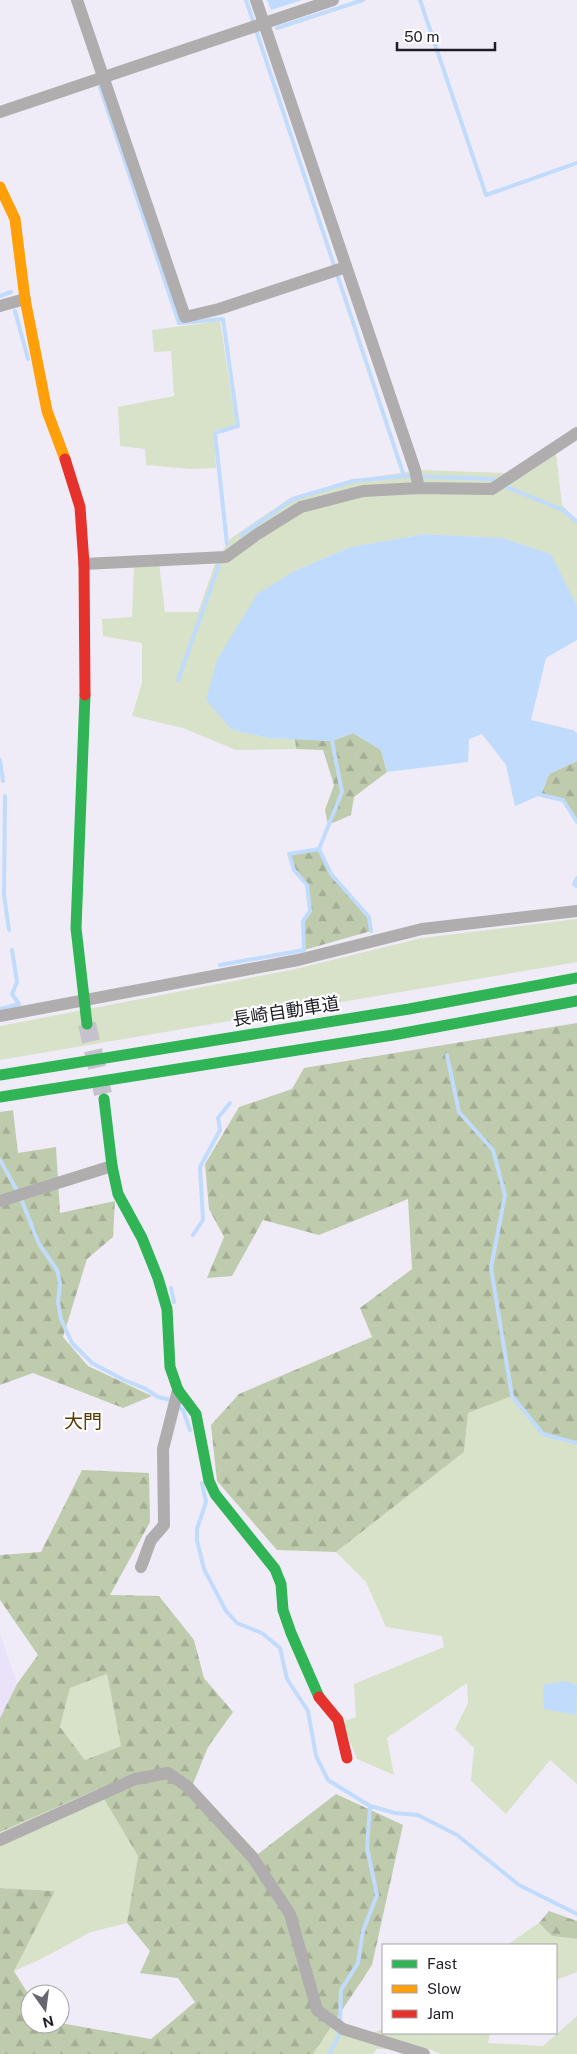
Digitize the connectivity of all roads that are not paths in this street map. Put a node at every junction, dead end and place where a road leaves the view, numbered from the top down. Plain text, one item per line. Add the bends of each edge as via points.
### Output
1 (78, 0) edge
2 (256, 0) edge
3 (333, 0) edge
4 (264, 23) junction
5 (103, 78) junction
6 (0, 112) edge
7 (0, 186) edge
8 (346, 267) junction
9 (24, 299) junction
10 (0, 306) edge
11 (577, 433) edge
12 (419, 488) junction
13 (84, 564) junction
14 (577, 911) edge
15 (577, 978) edge
16 (83, 999) junction
17 (577, 1001) edge
18 (0, 1016) edge
19 (87, 1024) tunnel mouth
20 (0, 1075) edge
21 (0, 1097) edge
22 (104, 1099) tunnel mouth
23 (112, 1166) junction
24 (4, 1200) edge
25 (178, 1394) junction
26 (142, 1568) dead end
27 (347, 1758) dead end
28 (0, 1840) edge
29 (424, 2054) edge

1 - 5 street
2 - 4 street
3 - 4 street
4 - 5 street
4 - 8 street
5 - 6 street
5 - 8 street via 185,317
7 - 9 main road via 15,219
8 - 12 street
9 - 10 street
9 - 13 main road via 47,411 80,507
11 - 12 street via 492,489
12 - 13 street via 363,491 301,507 226,557
13 - 16 main road via 84,726 76,928
14 - 16 street via 422,929 298,960
15 - 20 main road, 長崎自動車道 via 409,1009
16 - 18 street
16 - 19 main road
17 - 21 main road via 393,1035
22 - 23 main road
23 - 24 street
23 - 25 main road via 118,1194 142,1238 167,1309 170,1366
25 - 26 street via 162,1449 164,1525 151,1540
25 - 27 main road via 196,1414 209,1481 215,1494 275,1569 290,1633 318,1695 338,1720
28 - 29 street via 135,1779 168,1773 188,1787 258,1866 290,1914 317,2010 339,2027

